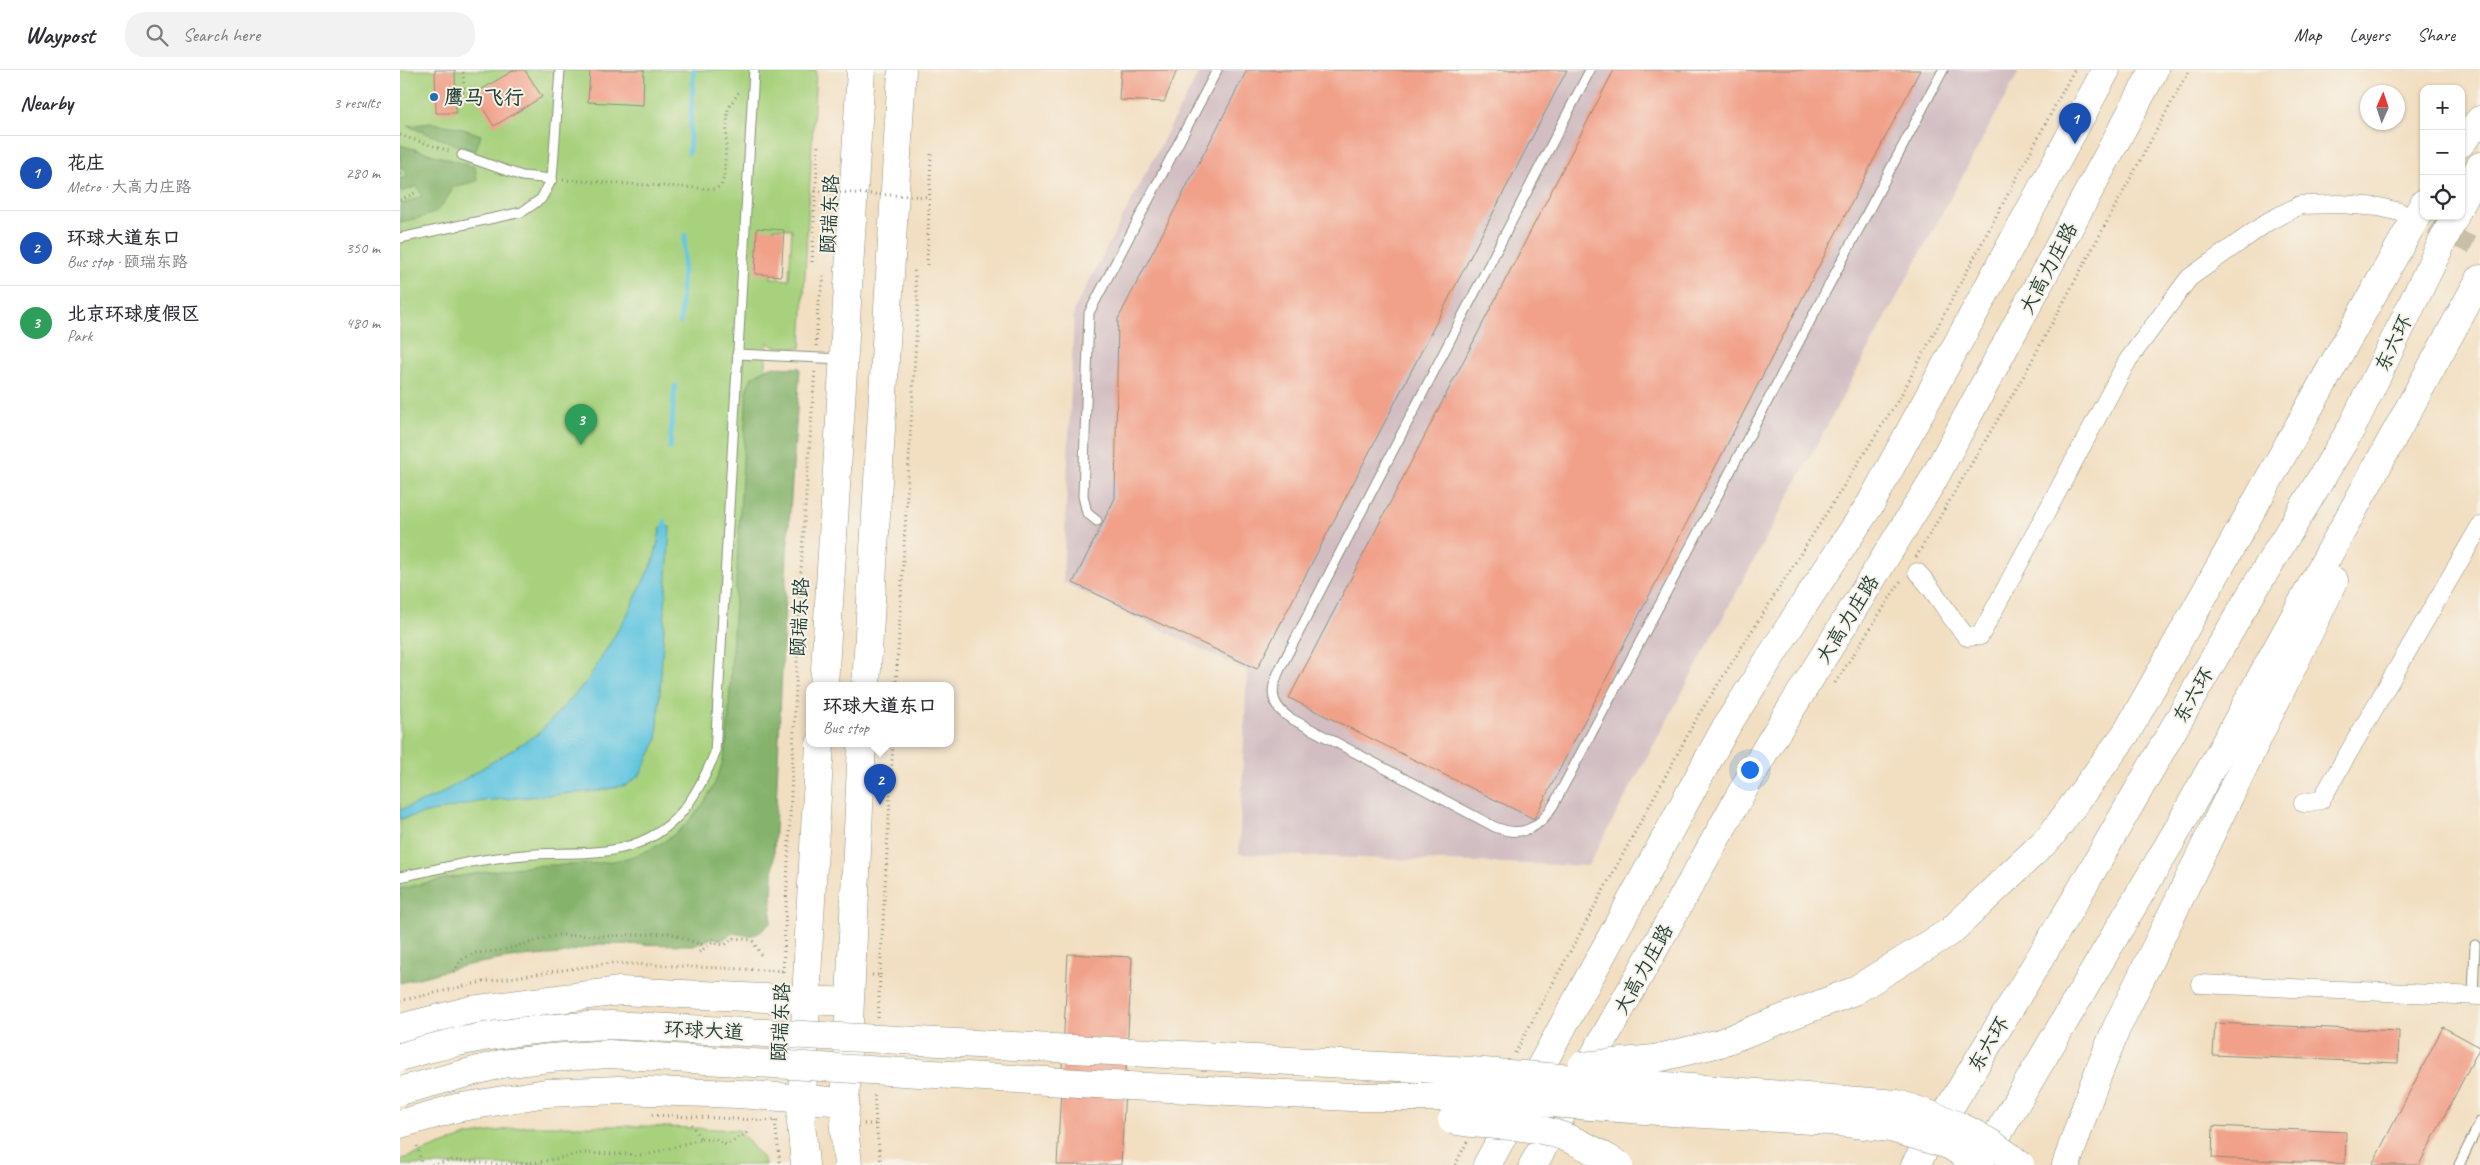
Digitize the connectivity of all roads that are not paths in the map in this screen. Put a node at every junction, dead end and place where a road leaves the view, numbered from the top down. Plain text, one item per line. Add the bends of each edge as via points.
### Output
1 (560, 70) edge
2 (754, 70) edge
3 (861, 70) edge
4 (902, 70) edge
5 (1217, 70) edge
6 (1590, 70) edge
7 (1943, 70) edge
8 (2106, 70) edge
9 (2154, 70) edge
10 (2480, 120) edge
11 (2465, 138) edge
12 (459, 154) road end
13 (2480, 166) edge
14 (552, 179) junction
15 (2465, 196) edge
16 (2412, 207) edge
17 (2453, 220) edge
18 (400, 238) edge
19 (2476, 286) edge
20 (737, 354) junction
21 (844, 360) junction
22 (1097, 521) dead end
23 (2480, 526) edge
24 (1916, 572) dead end
25 (824, 682) edge
26 (866, 682) edge
27 (820, 747) edge
28 (862, 747) edge
29 (2303, 803) dead end
30 (400, 877) edge
31 (2475, 945) dead end
32 (2200, 984) dead end
33 (2477, 996) edge
34 (794, 999) junction
35 (850, 1002) junction
36 (400, 1028) edge
37 (400, 1058) edge
38 (400, 1091) edge
39 (802, 1099) junction
40 (845, 1102) junction
41 (1464, 1107) junction
42 (2480, 1122) edge
43 (400, 1124) edge
44 (805, 1165) edge
45 (848, 1165) edge
46 (1487, 1165) edge
47 (1533, 1165) edge
48 (1619, 1165) edge
49 (1916, 1165) edge
50 (1980, 1165) edge
51 (2020, 1165) edge
52 (2066, 1165) edge
53 (2459, 1165) edge

1 - 14 lane
2 - 20 lane
3 - 21 main road, 颐瑞东路
4 - 26 main road
5 - 22 lane via 1089,313 1083,496 1087,513
6 - 7 lane via 1279,670 1273,689 1277,707 1290,718 1495,827 1512,832 1524,832 1537,826 1554,804
8 - 46 main road via 1871,503 1726,727
9 - 47 main road, 大高力庄路 via 1932,482 1766,748
10 - 11 main road
12 - 14 lane via 522,176
13 - 15 main road
14 - 18 lane via 541,199 522,212
16 - 24 street via 2300,205 2269,221 2189,278 2128,360 1980,636 1967,637 1949,617 1942,600
16 - 41 main road, bridge via 2127,732 2050,837 1951,932 1854,991 1720,1044 1654,1059 1611,1064
17 - 49 main road, 东六环 via 2351,429 2246,601 2078,895
19 - 50 main road via 2174,836
19 - 52 main road via 2116,1029
20 - 21 lane
20 - 30 lane via 715,753 701,787 671,823 642,841 612,850 522,855
21 - 25 main road, 颐瑞东路
23 - 29 street via 2321,800
27 - 34 main road, 颐瑞东路
28 - 35 main road
31 - 33 lane
32 - 33 street
34 - 35 main road
34 - 36 main road via 620,991 472,1010
34 - 39 main road, 颐瑞东路
35 - 40 main road
37 - 41 main road, 环球大道, bridge via 457,1041 496,1034 611,1025 1130,1052
38 - 41 main road, 环球大道, bridge via 501,1064 608,1054 1351,1097
39 - 40 main road
39 - 43 main road via 618,1090 546,1093 456,1108
39 - 44 main road, 颐瑞东路
40 - 45 main road
41 - 48 main road, bridge via 1469,1124 1536,1129 1577,1141
41 - 50 main road, bridge via 1829,1121 1891,1128 1949,1145
41 - 51 main road, bridge via 1897,1104 1948,1119 1998,1147
42 - 53 lane

